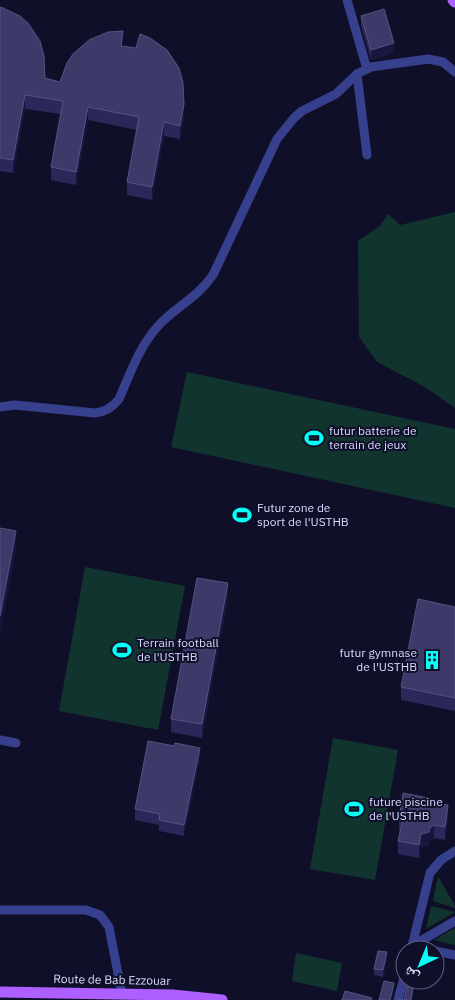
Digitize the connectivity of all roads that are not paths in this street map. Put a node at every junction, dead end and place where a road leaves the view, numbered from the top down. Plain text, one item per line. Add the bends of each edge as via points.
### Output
1 (347, 0) edge
2 (367, 69) junction
3 (455, 72) edge
4 (357, 74) junction
5 (367, 155) dead end
6 (0, 407) edge
7 (0, 740) edge
8 (16, 743) dead end
9 (455, 851) edge
10 (0, 910) edge
11 (455, 921) edge
12 (414, 940) edge
13 (425, 940) edge
14 (0, 992) edge
15 (122, 994) junction
16 (222, 1000) edge

1 - 2 lane
2 - 3 lane via 428,59 443,62
2 - 4 lane
4 - 5 lane
4 - 6 lane via 336,94 302,111 282,132 213,275 197,294 152,334 112,407 94,413 15,405
7 - 8 lane
9 - 12 lane via 430,872
10 - 15 lane via 86,910 100,915 109,928
11 - 13 lane
14 - 15 main road, Route de Bab Ezzouar
15 - 16 main road, Route de Bab Ezzouar

